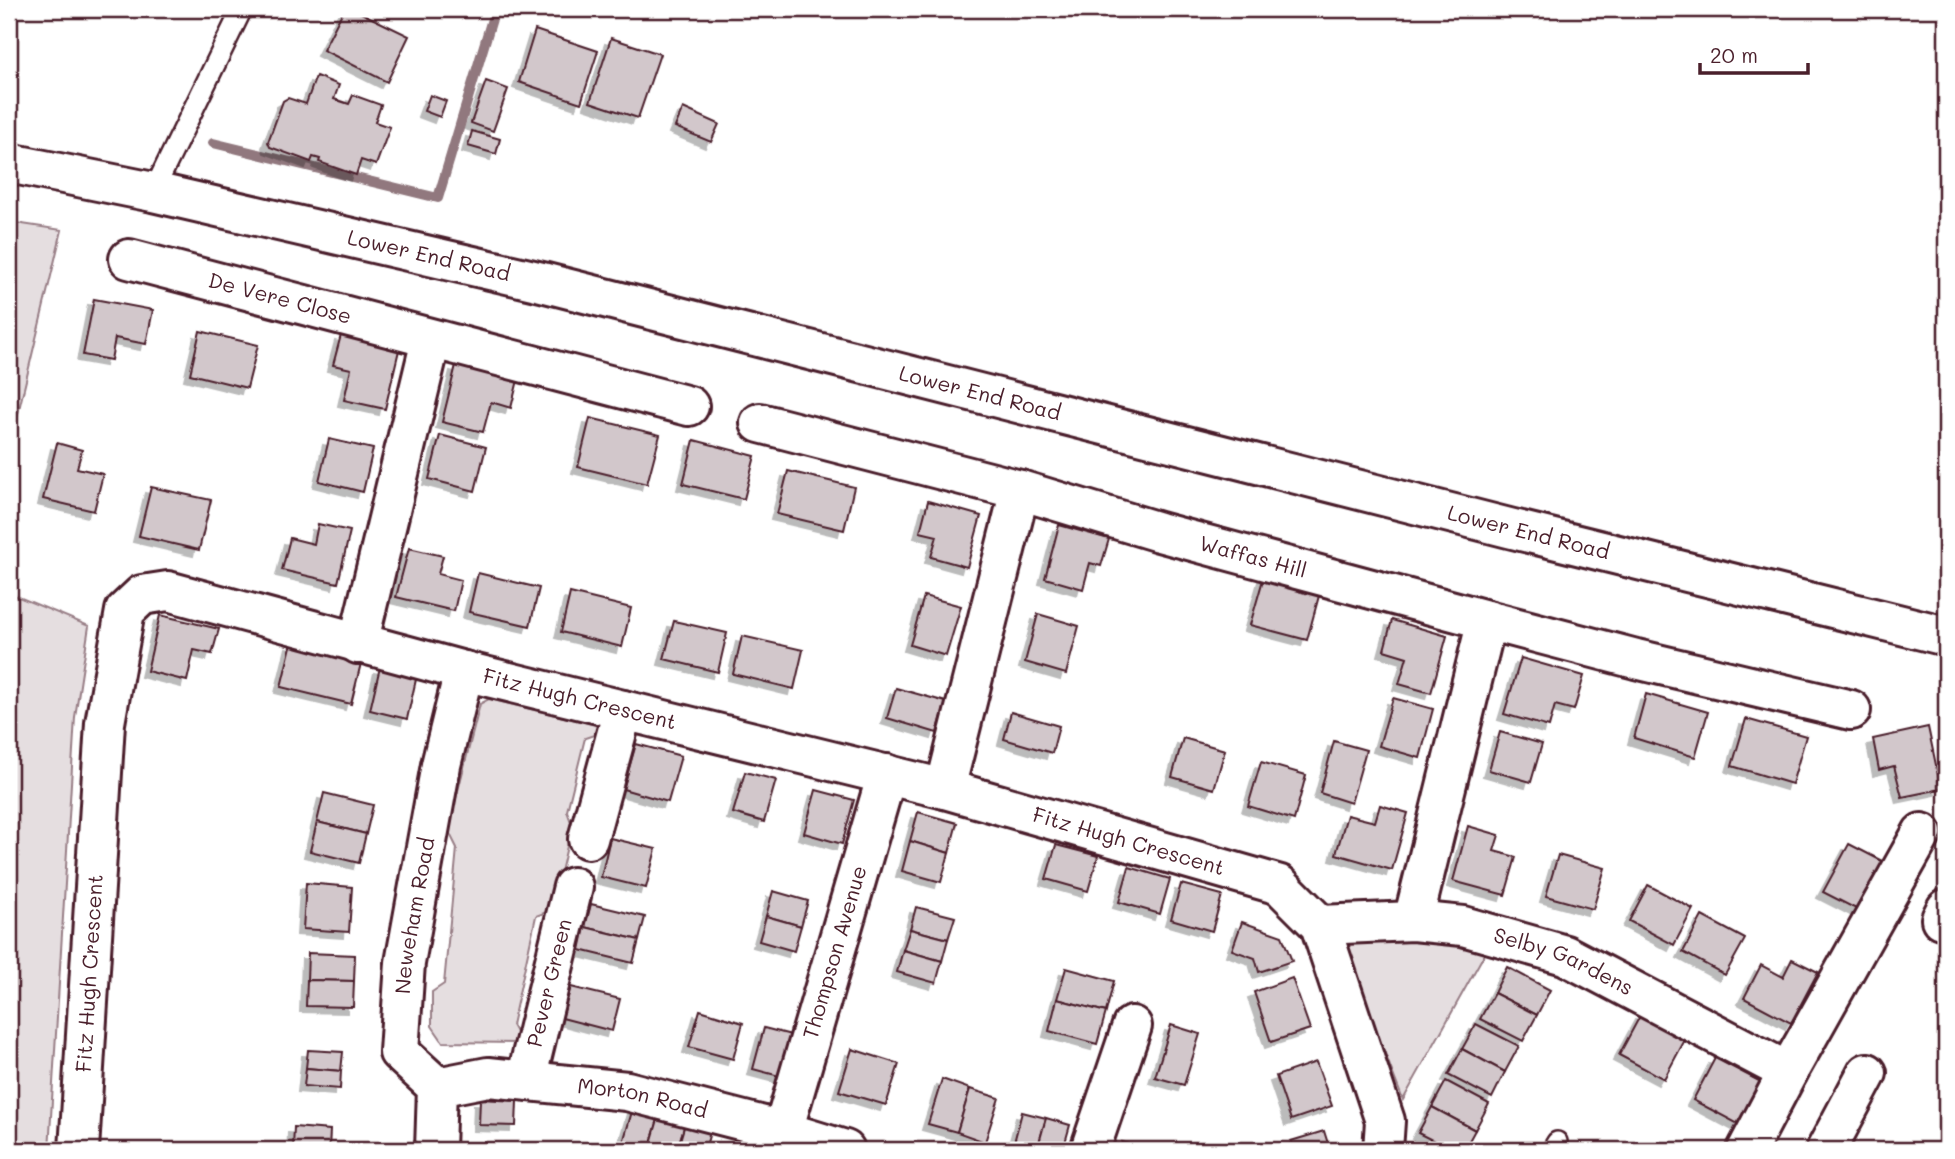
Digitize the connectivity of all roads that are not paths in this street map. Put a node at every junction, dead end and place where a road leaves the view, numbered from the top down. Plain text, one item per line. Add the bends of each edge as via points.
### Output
1 (242, 9) edge
2 (9, 163) edge
3 (153, 191) junction
4 (129, 259) dead end
5 (431, 340) junction
6 (689, 406) dead end
7 (760, 423) dead end
8 (1020, 490) junction
9 (1487, 620) junction
10 (1946, 636) edge
11 (358, 644) junction
12 (464, 671) junction
13 (623, 710) junction
14 (1850, 710) dead end
15 (887, 774) junction
16 (944, 789) junction
17 (1922, 834) dead end
18 (588, 839) dead end
19 (573, 887) dead end
20 (1413, 921) junction
21 (1320, 925) junction
22 (1132, 1026) dead end
23 (1788, 1072) junction
24 (1867, 1073) dead end
25 (526, 1080) junction
26 (437, 1087) junction
27 (783, 1131) junction
28 (79, 1150) edge
29 (435, 1150) edge
30 (845, 1150) edge
31 (1090, 1150) edge
32 (1383, 1150) edge
33 (1747, 1150) edge
34 (1826, 1150) edge

1 - 3 lane
2 - 3 street, Lower End Road
3 - 10 street, Lower End Road via 542,282
4 - 5 street, De Vere Close
5 - 6 street, De Vere Close
5 - 11 street
7 - 8 street, Waffas Hill
8 - 9 street, Waffas Hill
8 - 16 street
9 - 14 street, Waffas Hill
9 - 20 street
11 - 12 street, Fitz Hugh Crescent
11 - 28 street, Fitz Hugh Crescent via 168,591 142,595 125,611 105,723
12 - 13 street, Fitz Hugh Crescent
12 - 26 street, Neweham Road via 441,765 405,963 399,1052
13 - 15 street, Fitz Hugh Crescent
13 - 18 street
15 - 16 street, Fitz Hugh Crescent
15 - 27 street, Thompson Avenue
16 - 21 street, Fitz Hugh Crescent via 1280,885
17 - 23 street
19 - 25 street, Pever Green
20 - 21 street, Selby Gardens
20 - 23 street, Selby Gardens via 1462,926 1565,956
21 - 32 street, Fitz Hugh Crescent via 1385,1121
22 - 31 street
23 - 33 street
24 - 34 street
25 - 26 street, Morton Road via 488,1076
25 - 27 street, Morton Road via 627,1091
26 - 29 street
27 - 30 street, Morton Road

